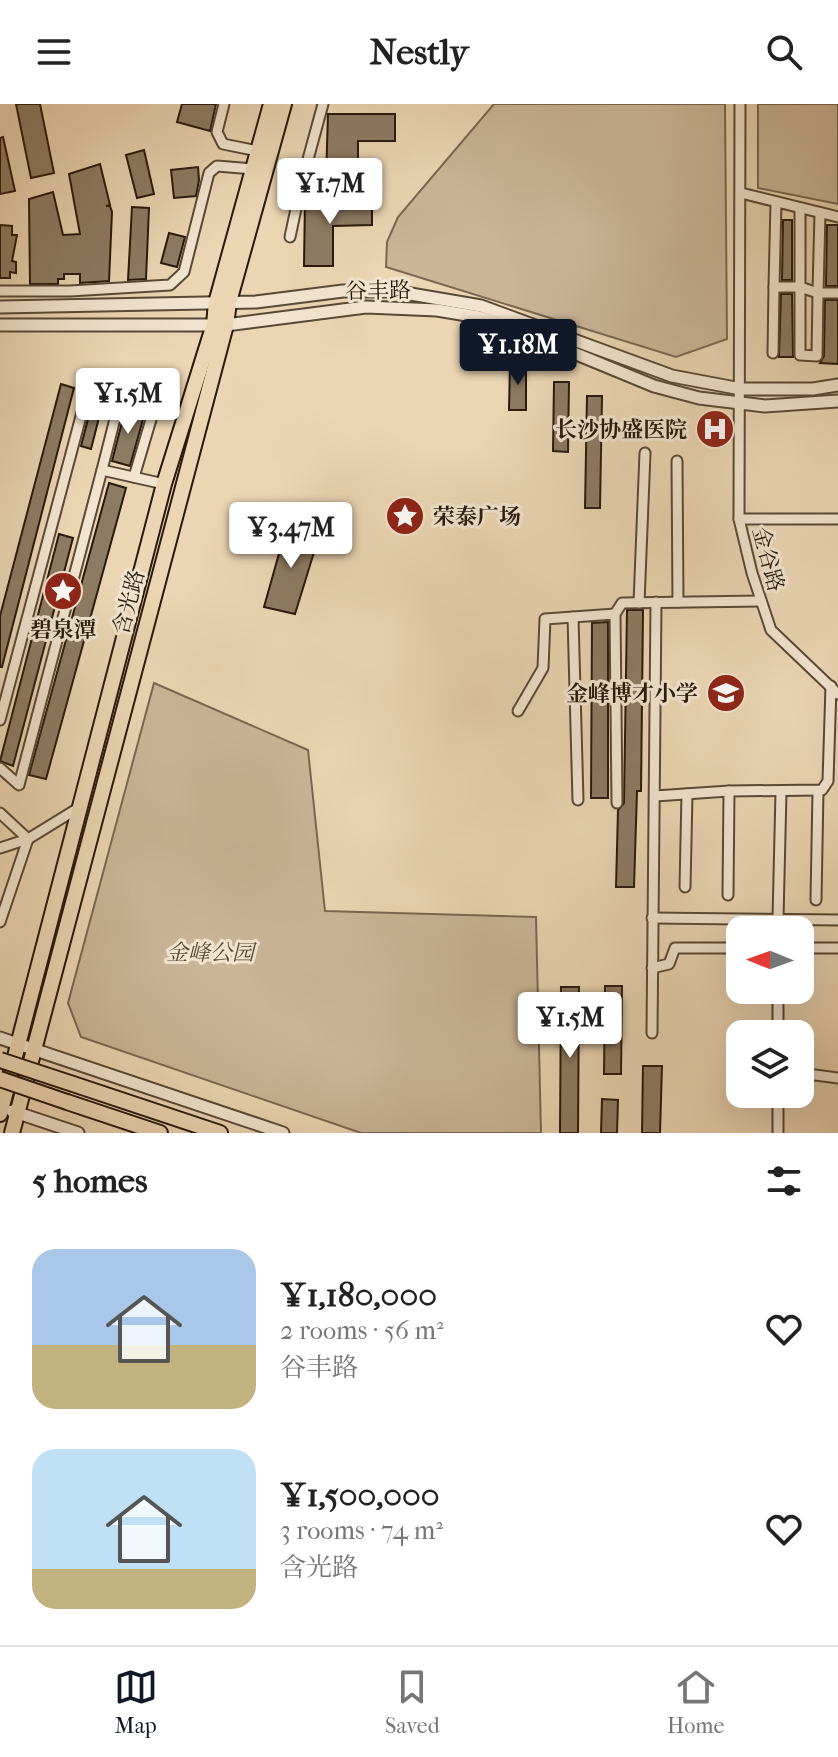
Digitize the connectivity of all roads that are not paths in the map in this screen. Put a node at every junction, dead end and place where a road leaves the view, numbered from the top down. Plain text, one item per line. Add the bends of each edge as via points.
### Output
1 (224, 104) edge
2 (271, 104) edge
3 (284, 104) edge
4 (323, 104) edge
5 (740, 104) edge
6 (258, 151) junction
7 (253, 169) junction
8 (301, 185) junction
9 (368, 186) dead end
10 (741, 193) junction
11 (776, 202) junction
12 (800, 208) junction
13 (820, 213) junction
14 (838, 217) edge
15 (290, 237) dead end
16 (774, 287) junction
17 (800, 287) junction
18 (0, 291) edge
19 (818, 293) junction
20 (838, 293) edge
21 (222, 303) junction
22 (0, 307) edge
23 (0, 325) edge
24 (220, 325) junction
25 (773, 353) dead end
26 (838, 385) edge
27 (741, 389) junction
28 (120, 399) junction
29 (838, 401) edge
30 (742, 405) junction
31 (645, 453) dead end
32 (677, 461) dead end
33 (102, 470) junction
34 (134, 477) junction
35 (164, 484) junction
36 (739, 519) junction
37 (838, 519) edge
38 (761, 601) junction
39 (656, 602) junction
40 (678, 602) junction
41 (639, 603) junction
42 (615, 614) junction
43 (573, 617) junction
44 (834, 690) edge
45 (518, 711) dead end
46 (0, 720) edge
47 (0, 768) edge
48 (729, 791) junction
49 (818, 791) junction
50 (781, 792) junction
51 (687, 794) junction
52 (655, 796) junction
53 (578, 800) dead end
54 (617, 803) dead end
55 (80, 807) junction
56 (0, 813) edge
57 (28, 839) junction
58 (0, 848) edge
59 (685, 887) dead end
60 (728, 895) dead end
61 (816, 900) dead end
62 (778, 916) edge
63 (652, 918) junction
64 (726, 919) edge
65 (814, 920) edge
66 (838, 920) edge
67 (0, 922) edge
68 (726, 948) edge
69 (814, 948) edge
70 (838, 948) edge
71 (652, 968) junction
72 (652, 1033) dead end
73 (0, 1038) edge
74 (18, 1045) junction
75 (35, 1050) junction
76 (0, 1060) edge
77 (814, 1075) edge
78 (838, 1078) edge
79 (0, 1079) edge
80 (778, 1108) edge
81 (1, 1109) edge
82 (18, 1113) junction
83 (12, 1133) edge
84 (78, 1133) edge
85 (160, 1133) edge
86 (220, 1133) edge
87 (283, 1133) edge
88 (778, 1133) edge

1 - 6 street via 217,132 223,144
2 - 6 main road, 含光路
3 - 21 main road, 含光路
4 - 8 street
5 - 10 street, 金谷路
6 - 7 main road, 含光路
7 - 18 street via 217,166 209,173 184,272 170,285
7 - 21 main road, 含光路
8 - 9 street
8 - 15 street
10 - 11 street
10 - 27 street, 金谷路
11 - 12 street
11 - 16 street
12 - 13 street
12 - 17 street
13 - 14 street
13 - 19 street
16 - 17 street
16 - 25 street
17 - 19 street
17 - 19 street via 800,355 817,356
19 - 20 street
21 - 22 street, 谷丰路
21 - 24 main road, 含光路
21 - 27 street, 谷丰路 via 343,291 444,298 533,324 672,376
23 - 24 street, 谷丰路
24 - 30 street, 谷丰路 via 366,307 437,310 528,334 654,386
24 - 35 main road, 含光路
24 - 75 main road, 含光路
26 - 27 street, 谷丰路
27 - 30 street, 金谷路
28 - 33 street
28 - 34 street via 155,406
28 - 46 street via 88,390
29 - 30 street, 谷丰路
30 - 36 street, 金谷路
31 - 41 street
32 - 40 street
33 - 34 street
33 - 47 street via 19,785
34 - 35 street
35 - 55 main road, 含光路
36 - 37 street
36 - 38 street, 金谷路
38 - 40 street
38 - 44 street, 金谷路 via 771,630
39 - 40 street
39 - 41 street
39 - 52 street
41 - 42 street via 622,603
42 - 43 street
42 - 54 street
43 - 45 street via 545,619 543,668
43 - 53 street
44 - 49 street via 828,781
48 - 50 street
48 - 51 street
48 - 60 street
49 - 50 street
49 - 61 street
50 - 62 street
51 - 52 street
51 - 59 street
52 - 63 street
55 - 57 street
55 - 74 main road, 含光路
56 - 57 street
57 - 58 street
57 - 67 street
63 - 64 street
63 - 71 street
65 - 66 street
68 - 71 street via 675,948 669,964
69 - 70 street
71 - 72 street
73 - 74 street
74 - 75 street
74 - 81 main road, 含光路
75 - 82 main road, 含光路
75 - 87 street
76 - 86 main road, bridge
77 - 78 street
79 - 85 main road, bridge
80 - 88 street
81 - 82 street
82 - 83 main road, 含光路
82 - 84 street

